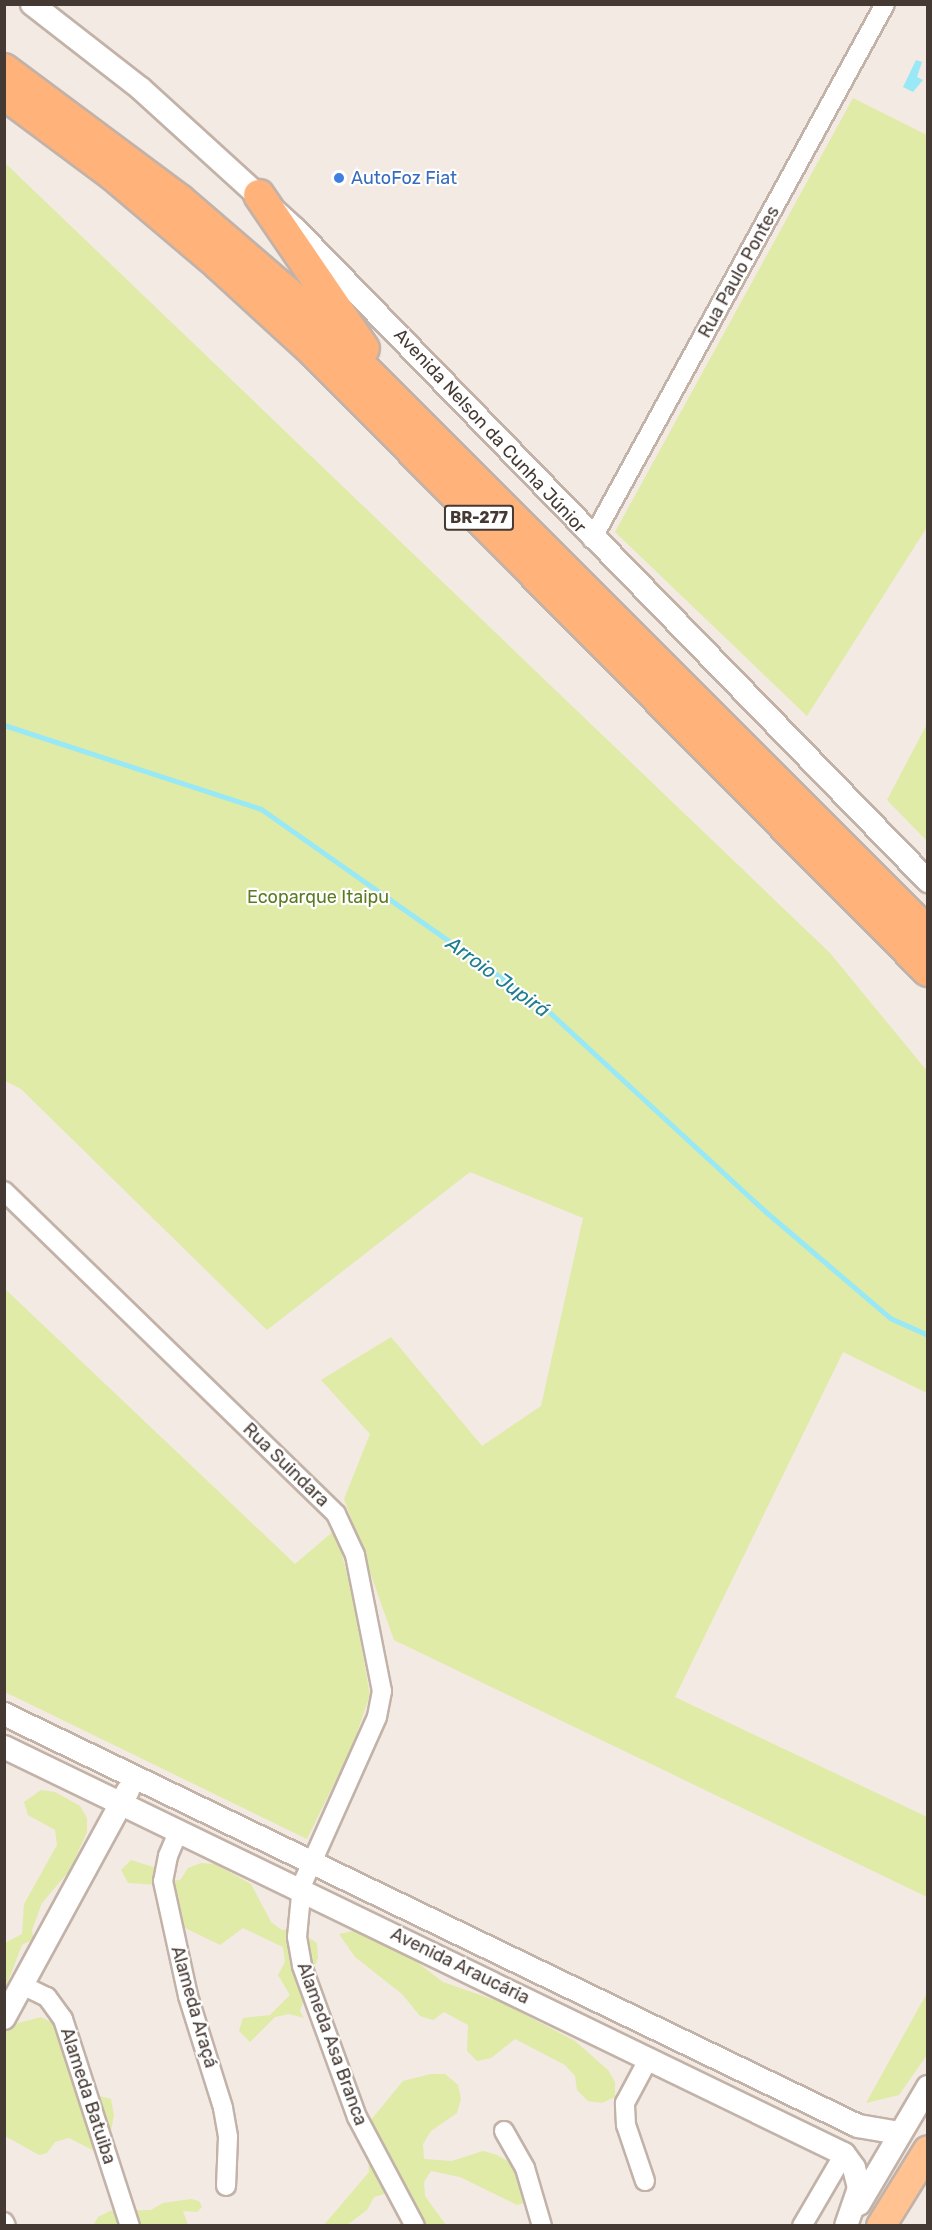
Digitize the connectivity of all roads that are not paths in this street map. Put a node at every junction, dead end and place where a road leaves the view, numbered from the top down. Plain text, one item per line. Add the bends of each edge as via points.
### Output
1 (32, 4) edge
2 (885, 4) edge
3 (4, 69) edge
4 (4, 94) edge
5 (259, 195) junction
6 (462, 467) junction
7 (592, 539) junction
8 (927, 881) edge
9 (880, 923) junction
10 (927, 933) edge
11 (927, 971) edge
12 (927, 982) edge
13 (4, 1191) edge
14 (4, 1714) edge
15 (4, 1747) edge
16 (133, 1778) junction
17 (121, 1804) junction
18 (178, 1830) junction
19 (312, 1857) junction
20 (301, 1889) junction
21 (22, 1985) junction
22 (4, 2018) edge
23 (649, 2058) junction
24 (927, 2087) edge
25 (504, 2131) dead end
26 (899, 2133) junction
27 (927, 2150) edge
28 (844, 2154) junction
29 (645, 2181) dead end
30 (226, 2186) dead end
31 (850, 2219) edge
32 (130, 2226) edge
33 (415, 2226) edge
34 (542, 2226) edge
35 (802, 2226) edge
36 (881, 2226) edge

1 - 5 street, Avenida Nelson da Cunha Júnior via 140,88
2 - 7 street, Rua Paulo Pontes
3 - 6 highway, BR-277 via 189,207 288,294
4 - 9 highway, BR-277 via 113,175 219,264 314,352
5 - 6 highway via 365,352
5 - 7 street, Avenida Nelson da Cunha Júnior via 377,312
6 - 10 highway, BR-277
7 - 8 street, Avenida Nelson da Cunha Júnior
9 - 11 highway, BR-277
9 - 12 highway
13 - 19 street, Rua Suindara via 336,1514 355,1555 382,1690 377,1717
14 - 16 street, Avenida Araucária
15 - 17 street, Avenida Araucária
16 - 17 street
16 - 19 street, Avenida Araucária
17 - 18 street, Avenida Araucária
17 - 21 street
18 - 20 street, Avenida Araucária
18 - 30 street, Alameda Araçá via 163,1881 188,1996 224,2108 228,2137
19 - 20 street, Alameda Asa Branca
19 - 26 street, Avenida Araucária via 858,2126
20 - 23 street, Avenida Araucária
20 - 33 street, Alameda Asa Branca via 297,1937 302,1966 357,2117
21 - 22 street
21 - 32 street, Alameda Batuiba via 47,1997 63,2019
23 - 28 street, Avenida Araucária
23 - 29 street via 625,2103 626,2125
24 - 26 street
25 - 34 street via 525,2168
26 - 31 street
27 - 36 main road
28 - 31 street via 858,2177
28 - 35 street

